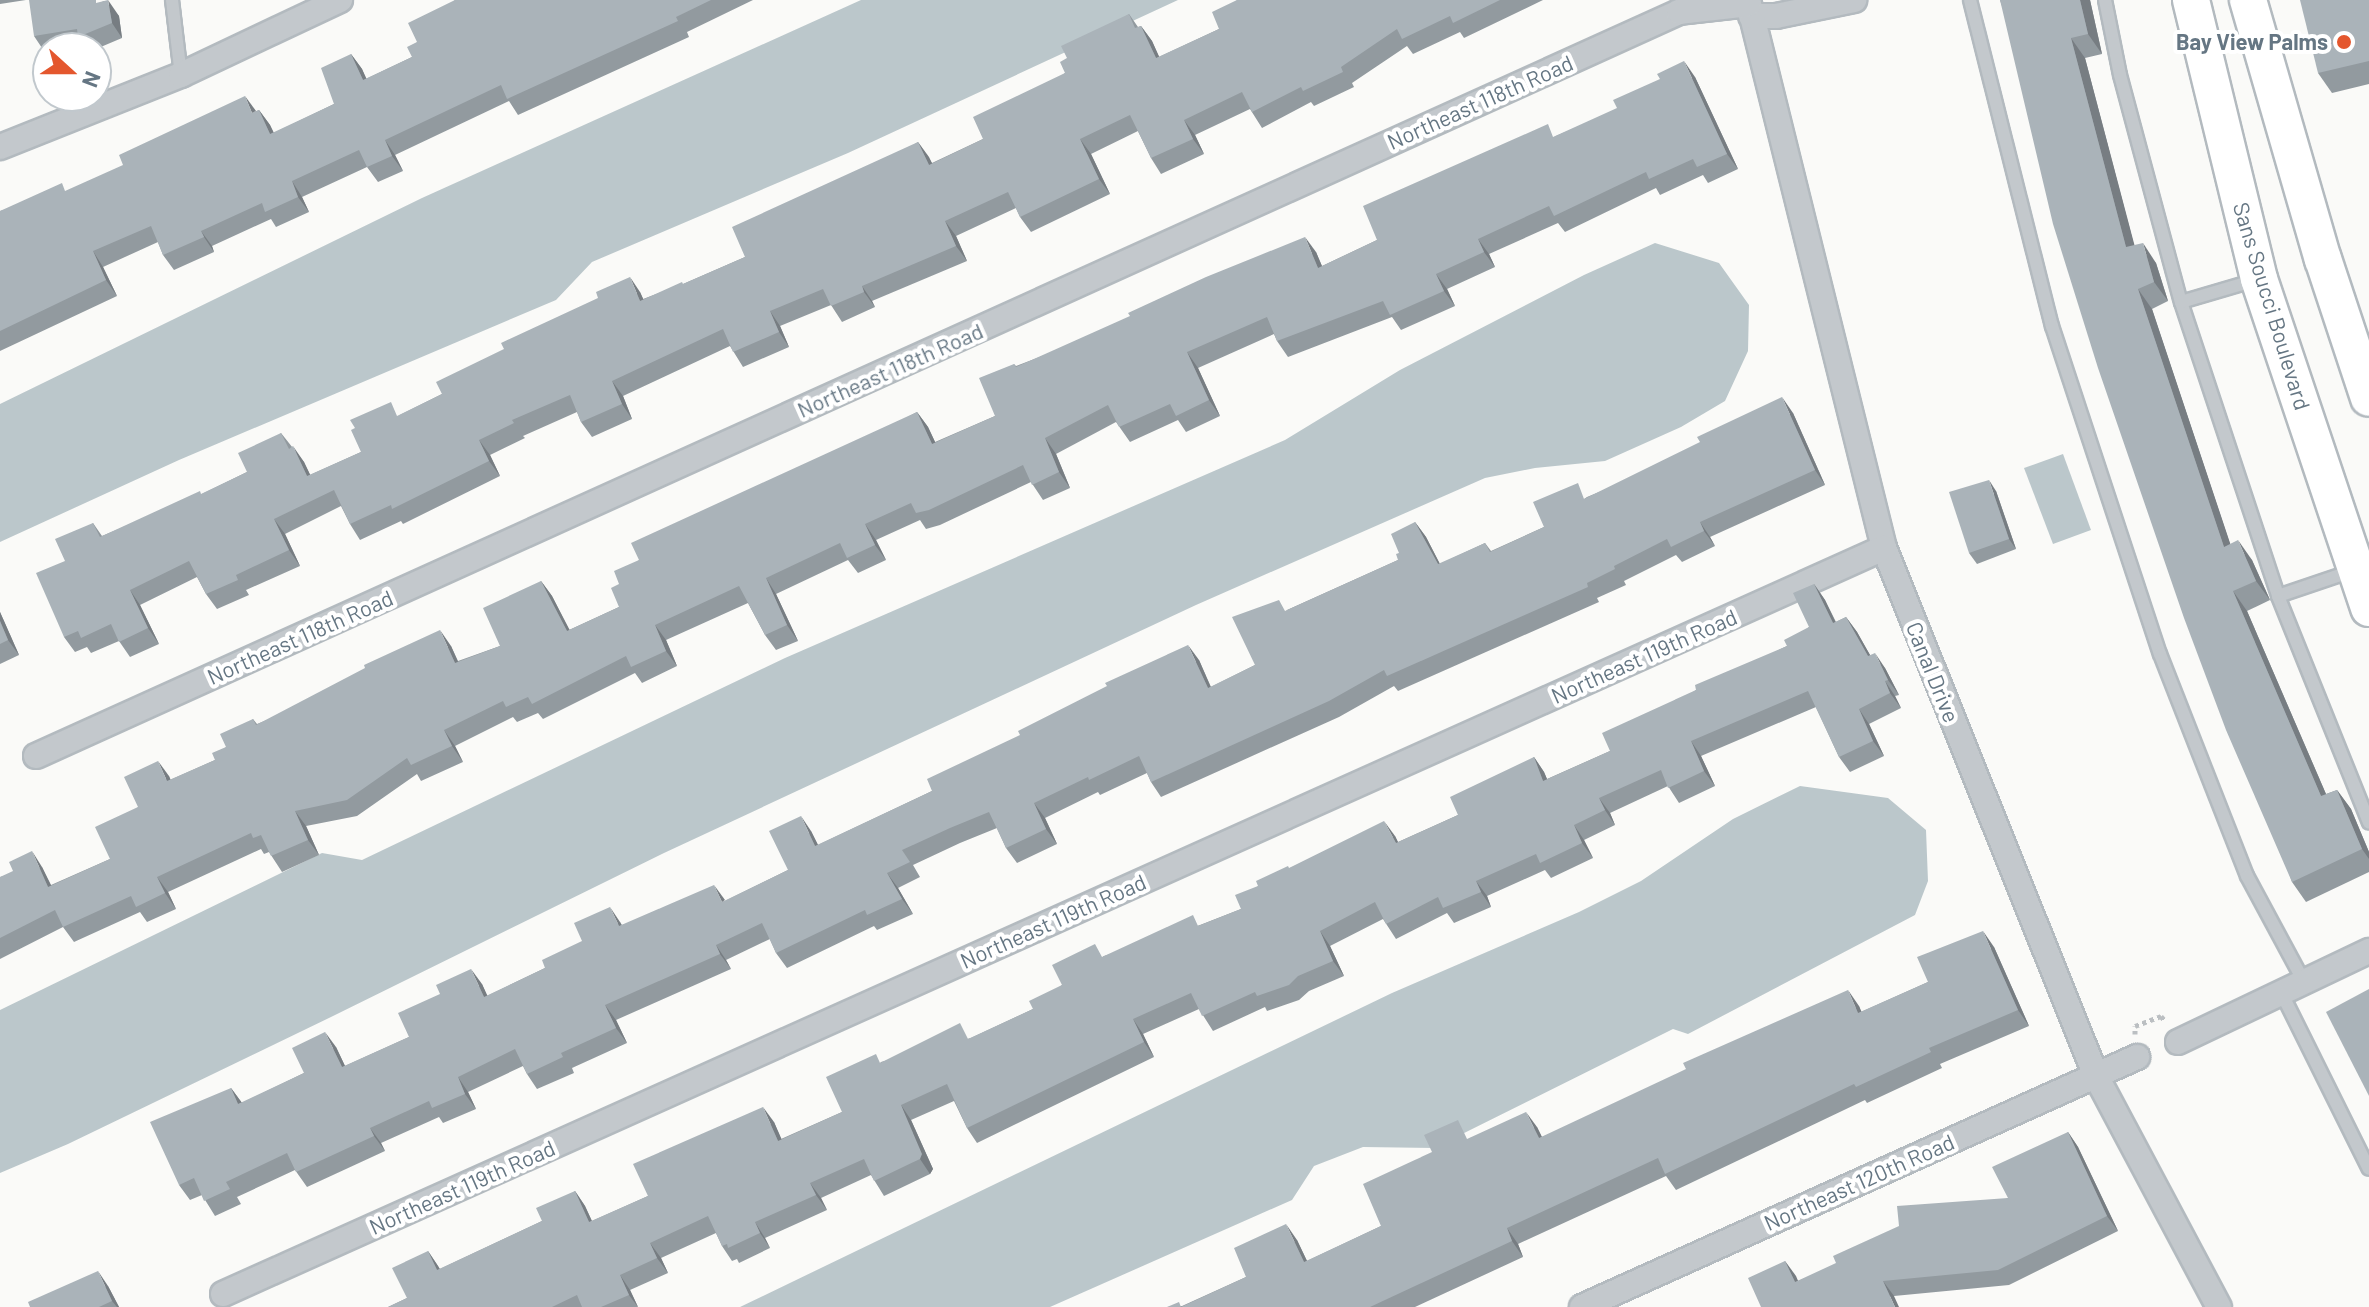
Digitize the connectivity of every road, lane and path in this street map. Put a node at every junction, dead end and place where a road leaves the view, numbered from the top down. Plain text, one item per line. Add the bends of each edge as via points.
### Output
1 (172, 0) edge
2 (340, 0) edge
3 (1854, 0) edge
4 (1970, 0) edge
5 (2105, 0) edge
6 (2191, 0) edge
7 (2248, 0) edge
8 (1749, 7) edge
9 (181, 75) junction
10 (0, 147) edge
11 (2259, 279) junction
12 (2181, 302) junction
13 (2369, 398) edge
14 (1884, 548) junction
15 (2364, 589) edge
16 (2278, 596) junction
17 (36, 756) dead end
18 (2369, 822) edge
19 (2366, 960) edge
20 (2304, 982) junction
21 (2282, 994) junction
22 (2178, 1042) dead end
23 (2137, 1057) dead end
24 (2096, 1076) junction
25 (2369, 1169) edge
26 (223, 1294) dead end
27 (1582, 1307) edge
28 (2219, 1307) edge

1 - 9 lane
2 - 9 street
3 - 8 street, Northeast 118th Road via 1776,16
4 - 20 lane via 2052,326 2160,654 2247,876
5 - 12 lane
6 - 11 street, Sans Soucci Boulevard
7 - 13 street
8 - 14 street, Canal Drive
8 - 17 street, Northeast 118th Road via 1679,12
9 - 10 street
11 - 12 lane
11 - 15 street, Sans Soucci Boulevard
12 - 16 lane
14 - 24 street, Canal Drive
14 - 26 street, Northeast 119th Road
15 - 16 lane
16 - 18 lane
19 - 20 street
20 - 21 street
21 - 22 street
21 - 25 lane
23 - 24 street, Northeast 120th Road
24 - 27 street, Northeast 120th Road
24 - 28 street, Canal Drive

